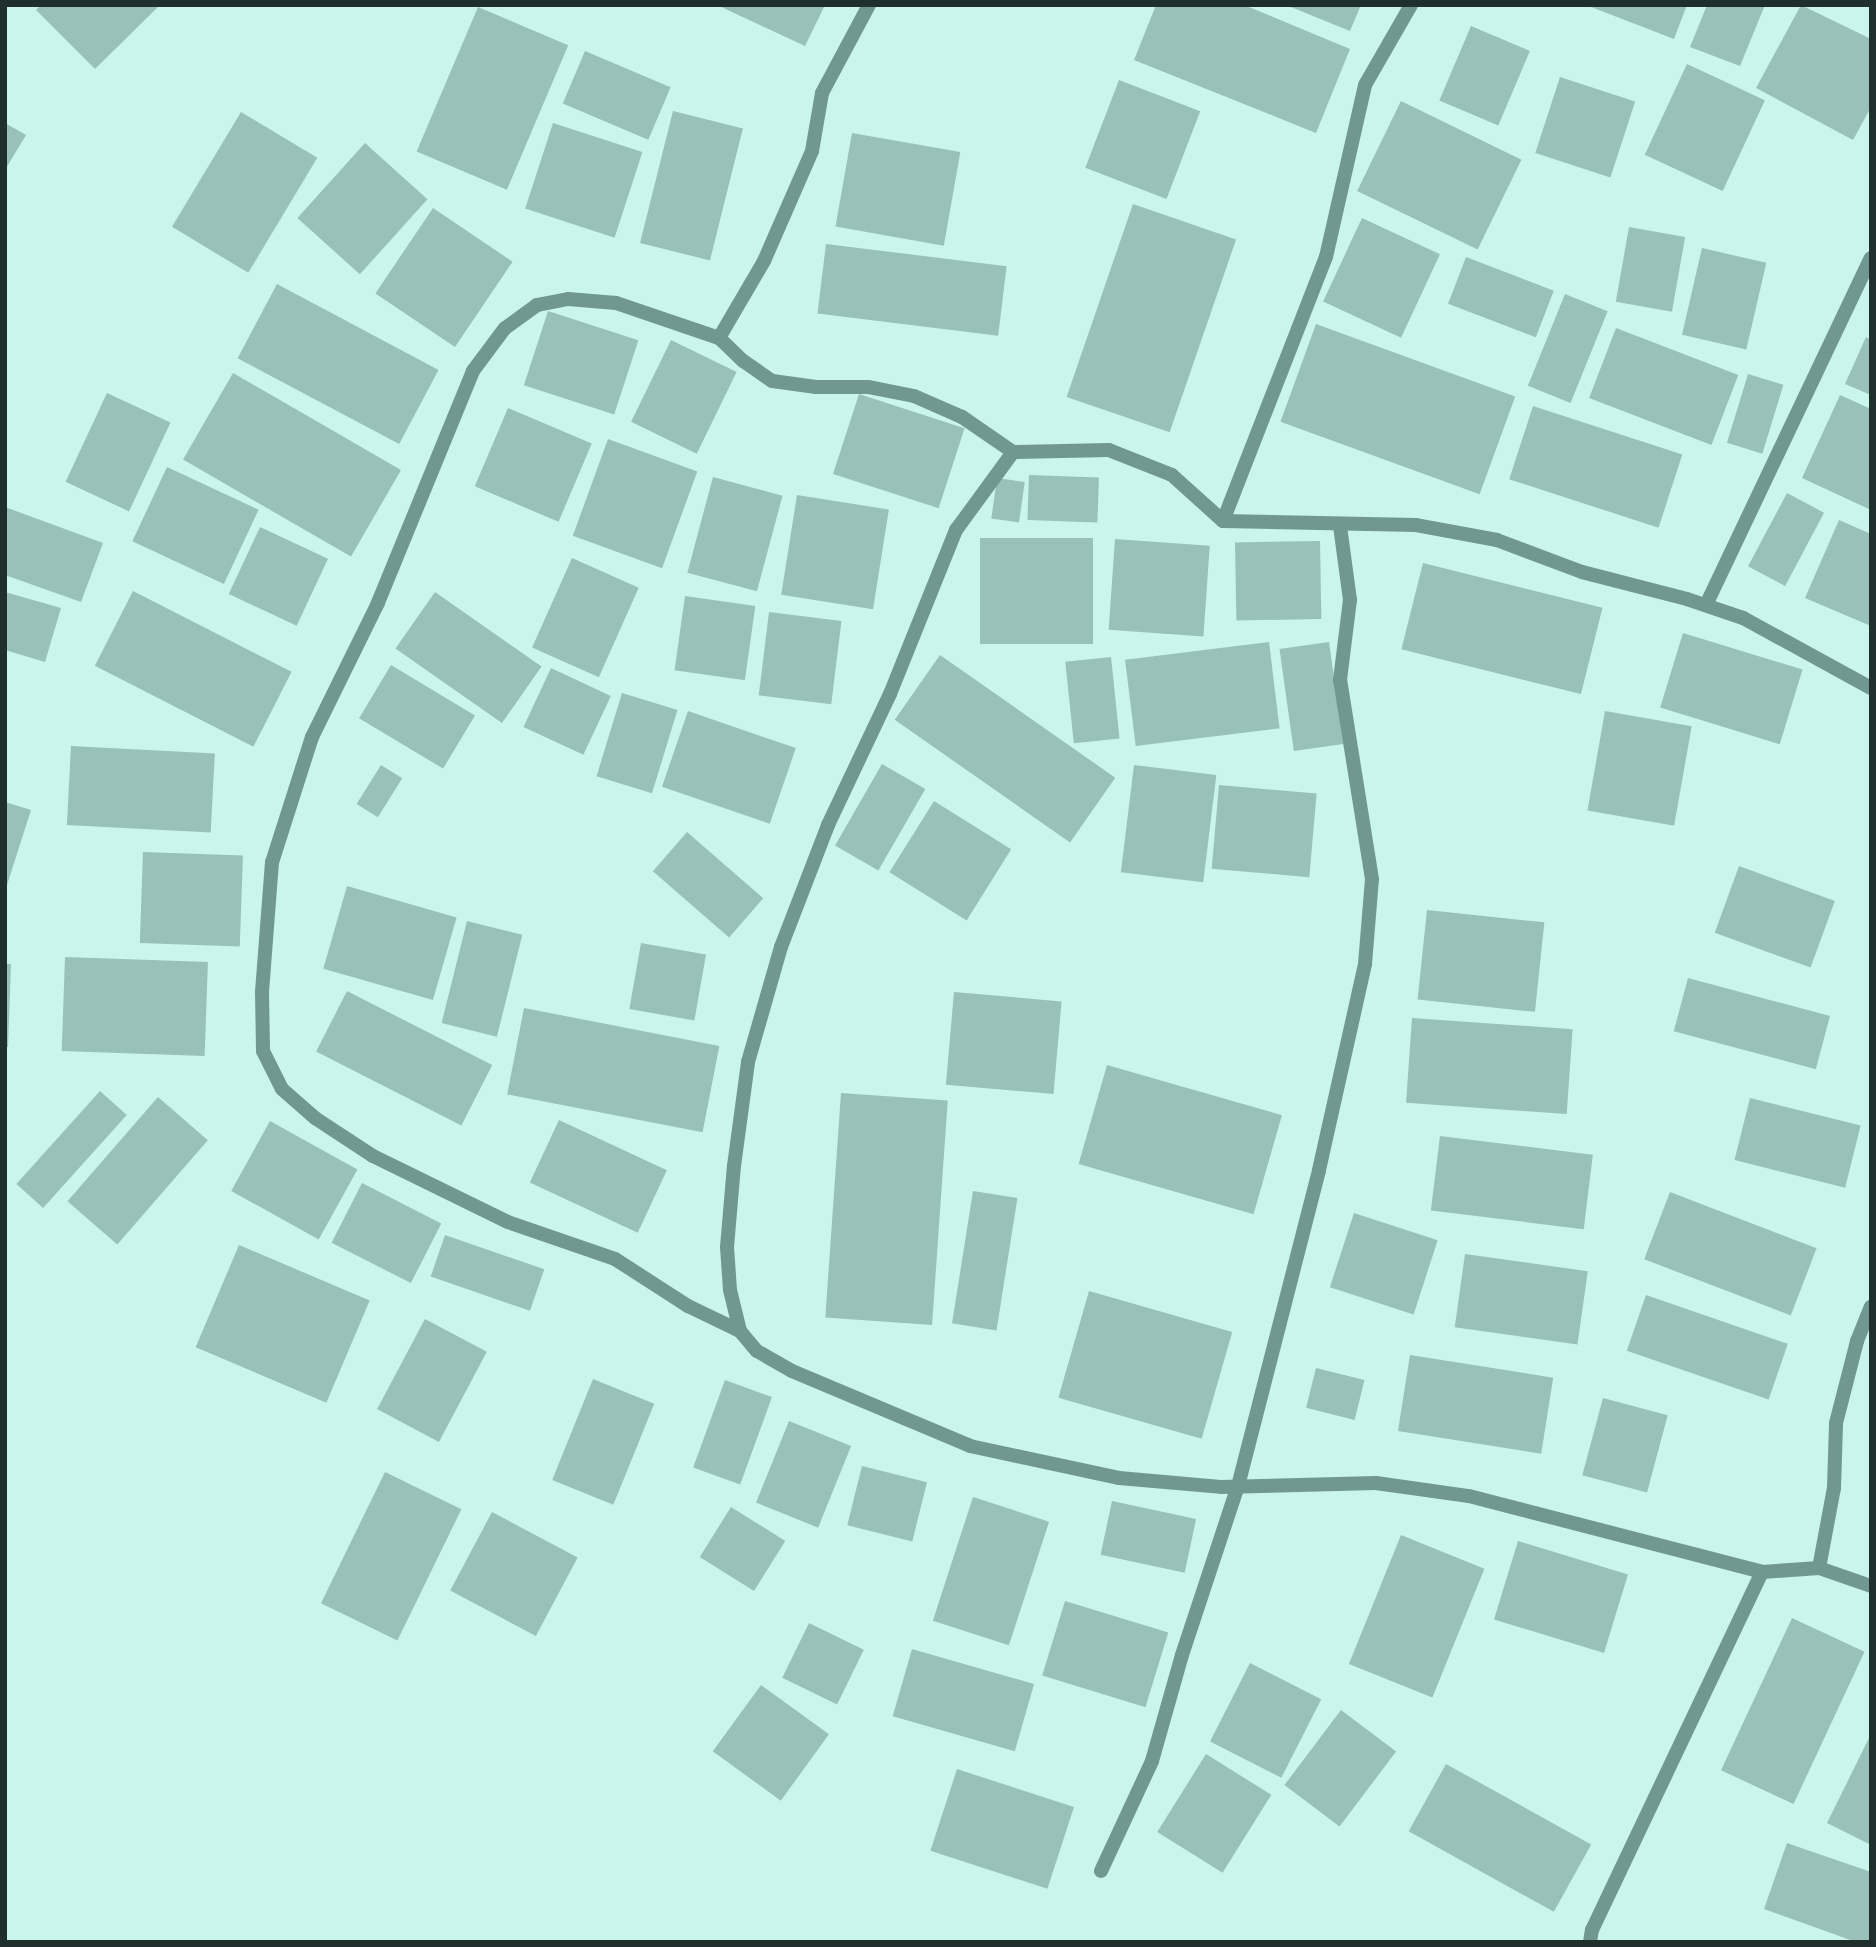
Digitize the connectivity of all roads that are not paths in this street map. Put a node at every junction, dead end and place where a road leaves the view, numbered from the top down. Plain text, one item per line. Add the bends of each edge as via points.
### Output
1 (869, 5) edge
2 (1411, 5) edge
3 (1871, 258) edge
4 (719, 338) junction
5 (1013, 452) junction
6 (1223, 521) junction
7 (1340, 526) junction
8 (1706, 605) junction
9 (1871, 688) edge
10 (1871, 1307) edge
11 (740, 1331) junction
12 (1238, 1486) junction
13 (1819, 1568) junction
14 (1762, 1572) junction
15 (1871, 1586) edge
16 (1101, 1871) dead end
17 (1590, 1942) edge

1 - 4 street via 822,93 812,151 765,261
2 - 6 street via 1365,85 1326,257
3 - 8 street
4 - 5 street via 772,381 867,387 914,396 962,417
4 - 11 street via 616,303 568,299 537,305 505,328 474,371 378,603 312,737 272,862 262,992 263,1051 282,1089 315,1118 373,1156 508,1222 615,1259 688,1306
5 - 6 street via 1109,450 1172,475
5 - 11 street via 956,530 890,694 828,825 781,947 748,1062 734,1166 727,1247 730,1290
6 - 7 street
7 - 8 street via 1416,525 1497,540 1582,572
7 - 12 street via 1350,600 1340,680 1372,879 1365,964 1319,1170
8 - 9 street via 1744,618
10 - 13 street via 1857,1341 1836,1423 1834,1488
11 - 12 street via 757,1350 792,1371 970,1446 1119,1478
12 - 14 street via 1376,1483 1469,1496
12 - 16 street via 1152,1761
13 - 14 street
13 - 15 street
14 - 17 street

